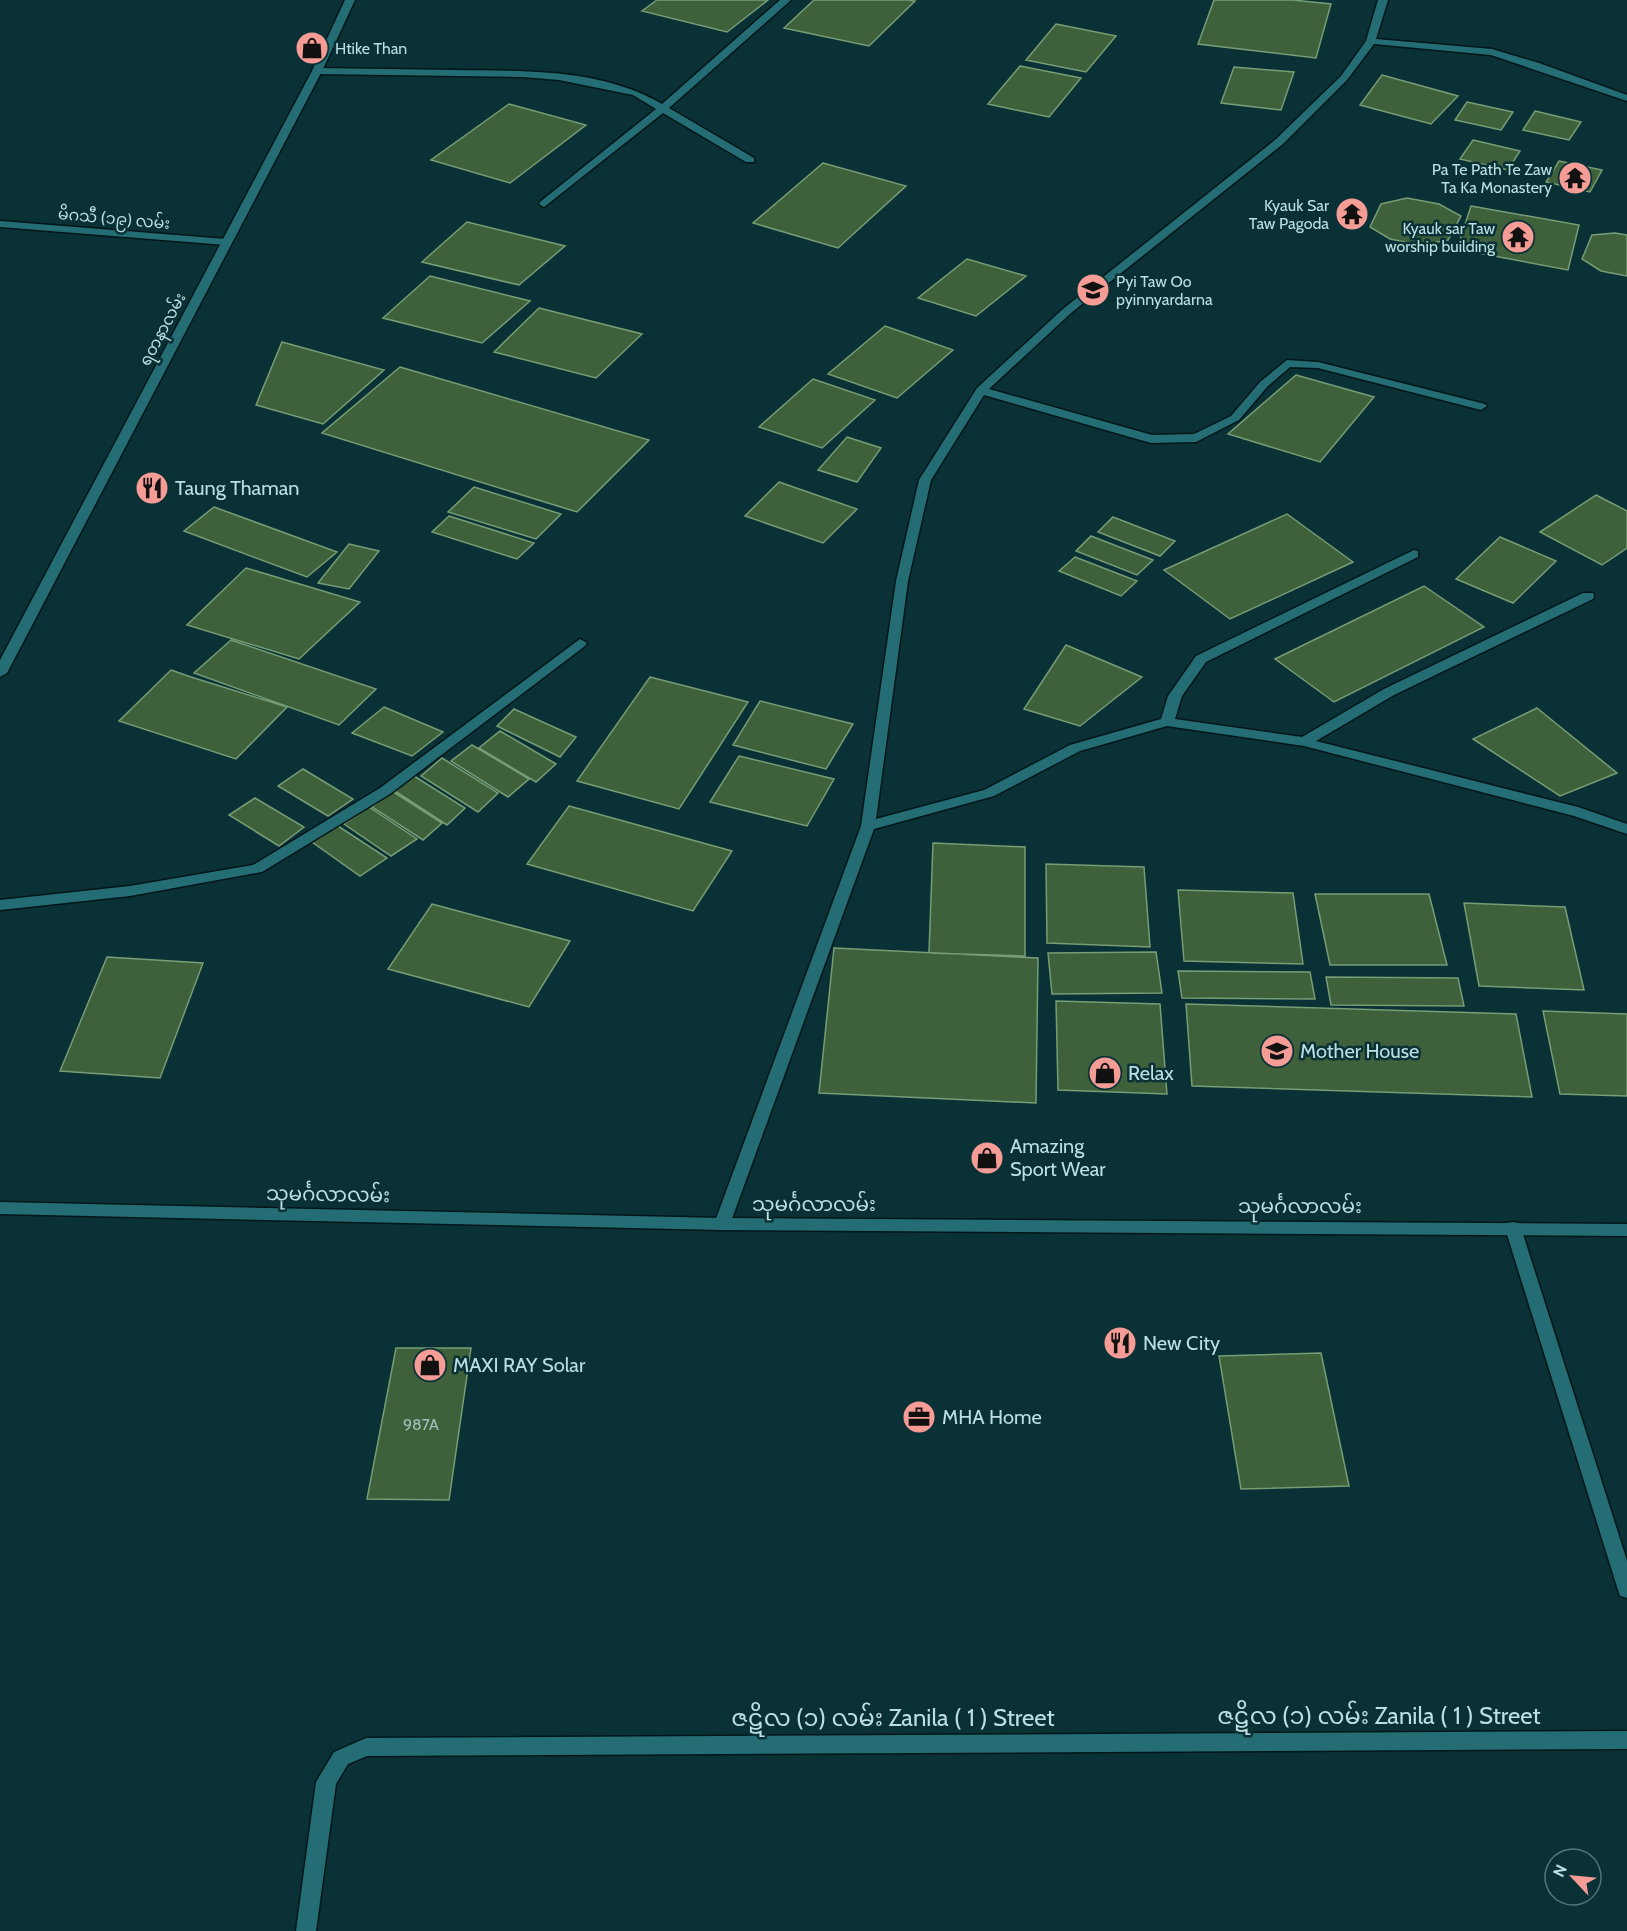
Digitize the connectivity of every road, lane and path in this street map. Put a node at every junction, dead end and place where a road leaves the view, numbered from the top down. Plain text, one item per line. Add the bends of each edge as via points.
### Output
1 (350, 0) edge
2 (786, 0) edge
3 (1383, 0) edge
4 (1371, 41) junction
5 (317, 71) junction
6 (1627, 98) edge
7 (663, 108) junction
8 (750, 160) dead end
9 (544, 204) dead end
10 (0, 224) edge
11 (226, 242) junction
12 (981, 390) junction
13 (1481, 406) dead end
14 (1414, 554) dead end
15 (1588, 596) dead end
16 (580, 643) dead end
17 (0, 673) edge
18 (1167, 722) junction
19 (1304, 742) junction
20 (868, 826) junction
21 (1627, 829) edge
22 (0, 905) edge
23 (0, 1208) edge
24 (722, 1224) junction
25 (1513, 1228) junction
26 (1627, 1230) edge
27 (1627, 1590) edge
28 (1627, 1740) edge
29 (306, 1931) edge

1 - 5 street, ရတနာလမ်း
2 - 7 street
3 - 4 street
4 - 6 street via 1492,52
4 - 12 street via 1344,78 1279,142 1066,311
5 - 7 street via 560,77 636,93
5 - 11 street, ရတနာလမ်း
7 - 8 street
7 - 9 street
10 - 11 street, မိဂသီ (၁၉) လမ်း
11 - 17 street, ရတနာလမ်း
12 - 13 street via 1151,439 1196,438 1235,418 1287,363 1318,365
12 - 20 street via 925,480 902,581
14 - 18 street via 1201,659 1175,696
15 - 19 street via 1389,692
16 - 22 street via 385,791 257,868 130,891
18 - 19 street
18 - 20 street via 1075,748 989,793
19 - 21 street via 1578,812
20 - 24 street
23 - 24 street, သုမင်္ဂလာလမ်း
24 - 25 street, သုမင်္ဂလာလမ်း
25 - 26 street, သုမင်္ဂလာလမ်း
25 - 27 street
28 - 29 street, ဇဋိလ (၁) လမ်း Zanila ( 1 ) Street via 366,1747 341,1758 326,1782

